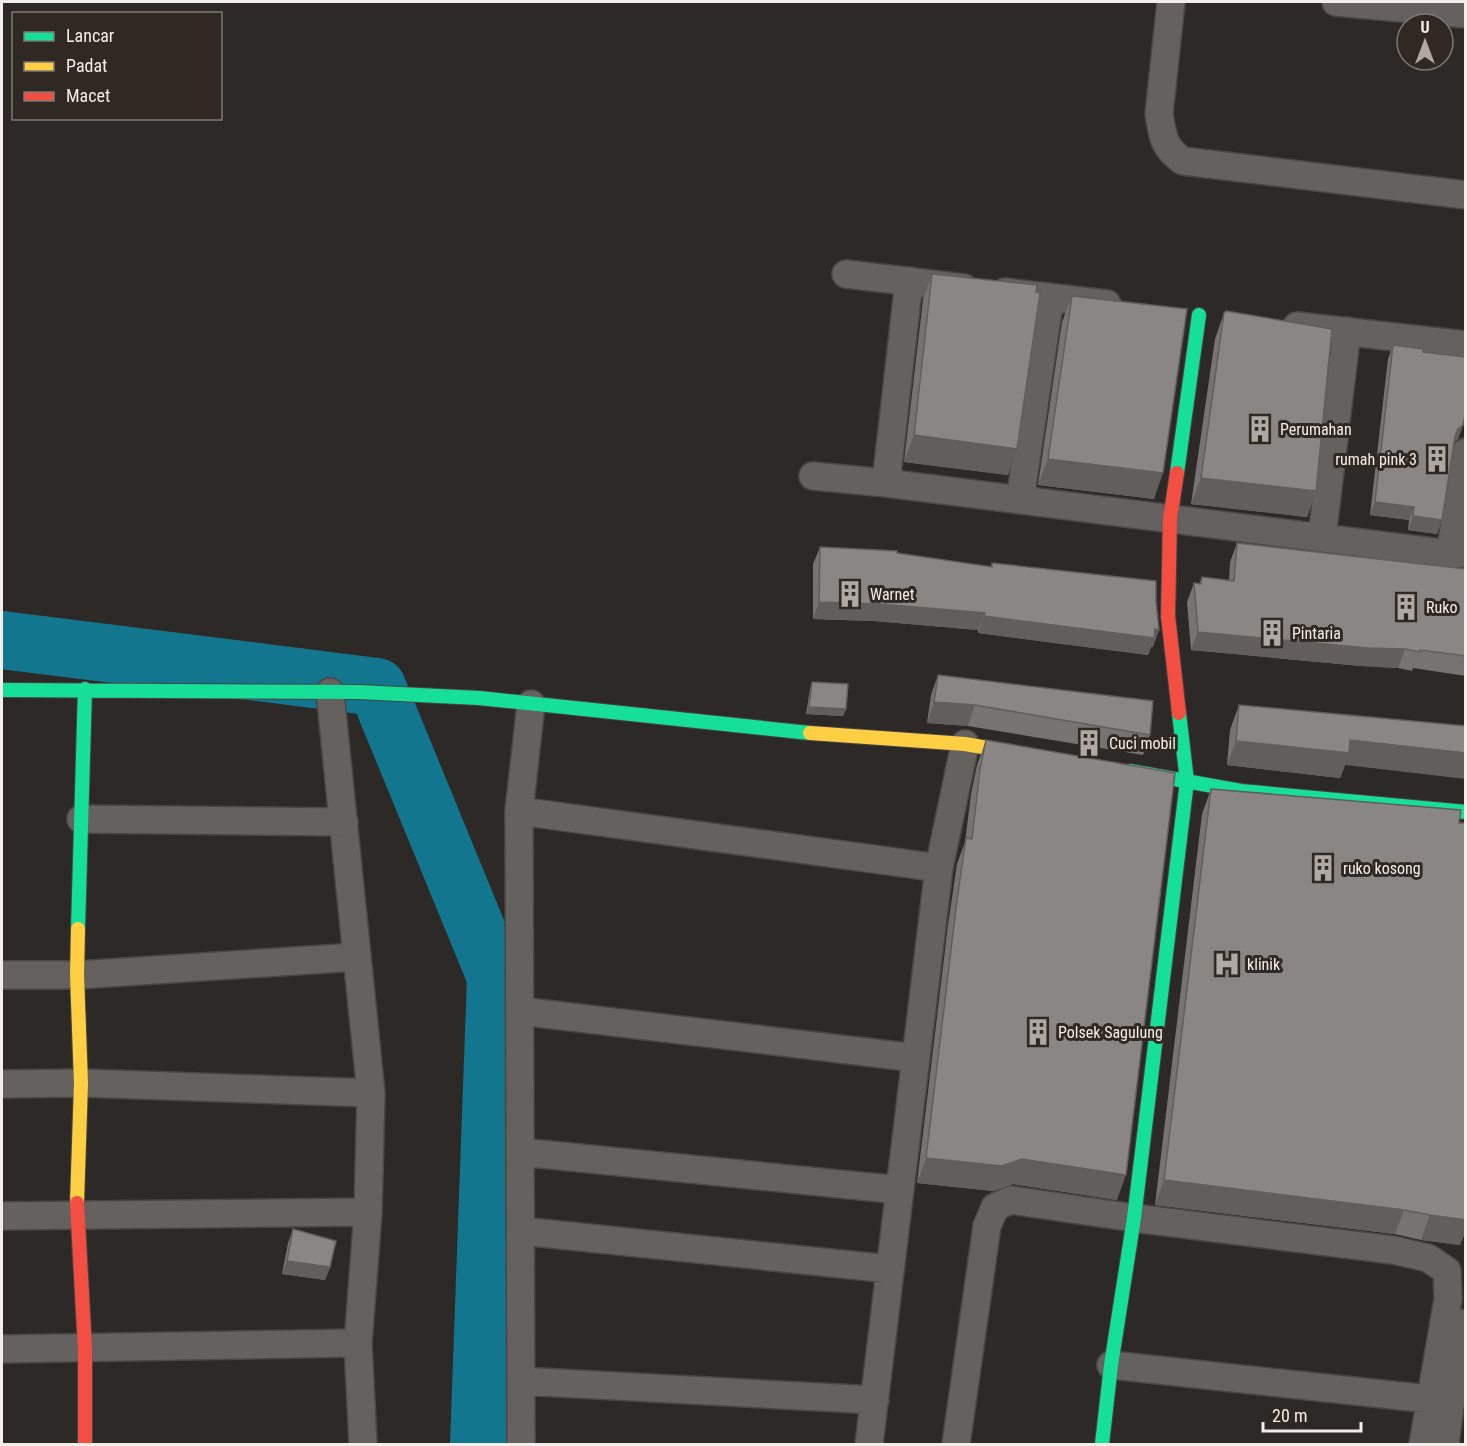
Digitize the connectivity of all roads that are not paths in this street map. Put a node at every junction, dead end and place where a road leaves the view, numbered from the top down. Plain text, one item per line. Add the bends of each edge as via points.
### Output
1 (1171, 2) edge
2 (1336, 2) edge
3 (1466, 14) edge
4 (1466, 195) edge
5 (846, 274) dead end
6 (909, 281) junction
7 (1050, 297) junction
8 (1131, 307) edge
9 (1199, 315) dead end
10 (1267, 322) edge
11 (1347, 332) junction
12 (1466, 345) edge
13 (1466, 453) edge
14 (813, 476) dead end
15 (886, 483) junction
16 (1020, 500) junction
17 (1170, 519) junction
18 (1322, 537) junction
19 (1458, 553) edge
20 (85, 689) junction
21 (2, 690) edge
22 (330, 692) junction
23 (531, 704) junction
24 (965, 744) junction
25 (1047, 758) edge
26 (1117, 769) edge
27 (1187, 780) junction
28 (519, 811) junction
29 (1466, 812) edge
30 (81, 819) junction
31 (344, 822) junction
32 (939, 868) junction
33 (357, 957) junction
34 (2, 975) edge
35 (77, 975) junction
36 (520, 1011) junction
37 (916, 1058) junction
38 (81, 1083) junction
39 (2, 1084) edge
40 (371, 1093) junction
41 (520, 1152) junction
42 (900, 1190) junction
43 (368, 1212) junction
44 (77, 1215) junction
45 (2, 1216) edge
46 (1134, 1218) junction
47 (521, 1231) junction
48 (890, 1269) junction
49 (1466, 1289) edge
50 (358, 1343) junction
51 (2, 1349) edge
52 (85, 1349) junction
53 (1111, 1365) junction
54 (521, 1381) junction
55 (875, 1400) junction
56 (1448, 1400) edge
57 (85, 1444) edge
58 (363, 1444) edge
59 (521, 1444) edge
60 (869, 1444) edge
61 (956, 1444) edge
62 (1102, 1444) edge
63 (1423, 1444) edge
64 (1445, 1444) edge

1 - 4 street via 1159,114 1170,151 1177,156 1184,160
2 - 3 street
5 - 6 street
6 - 7 street
6 - 15 street
7 - 8 street
7 - 16 street
9 - 17 street
10 - 11 street
11 - 12 street
11 - 18 street
13 - 19 street
14 - 15 street
15 - 16 street
16 - 17 street
17 - 18 street
17 - 27 street via 1168,616
18 - 19 street
20 - 21 street
20 - 22 street
20 - 30 street
22 - 23 street
22 - 31 street
23 - 24 street via 782,731
23 - 28 street
24 - 25 street
24 - 32 street
26 - 27 street
27 - 29 street via 1242,791
27 - 46 street
28 - 32 street
28 - 36 street
30 - 31 street
30 - 35 street
31 - 33 street
32 - 37 street
33 - 35 street
33 - 40 street
34 - 35 street
35 - 38 street
36 - 37 street
36 - 41 street
37 - 42 street
38 - 39 street
38 - 40 street
38 - 44 street
40 - 43 street
41 - 42 street
41 - 47 street
42 - 48 street
43 - 44 street
43 - 50 street
44 - 45 street
44 - 52 street
46 - 53 street
46 - 56 street via 1393,1250 1428,1258 1447,1271
46 - 61 street via 1011,1200 995,1207 987,1226
47 - 48 street
47 - 54 street
48 - 55 street
49 - 56 street
50 - 52 street
50 - 58 street
51 - 52 street
52 - 57 street
53 - 56 street
53 - 62 street
54 - 55 street
54 - 59 street
55 - 60 street
56 - 63 street
56 - 64 street

